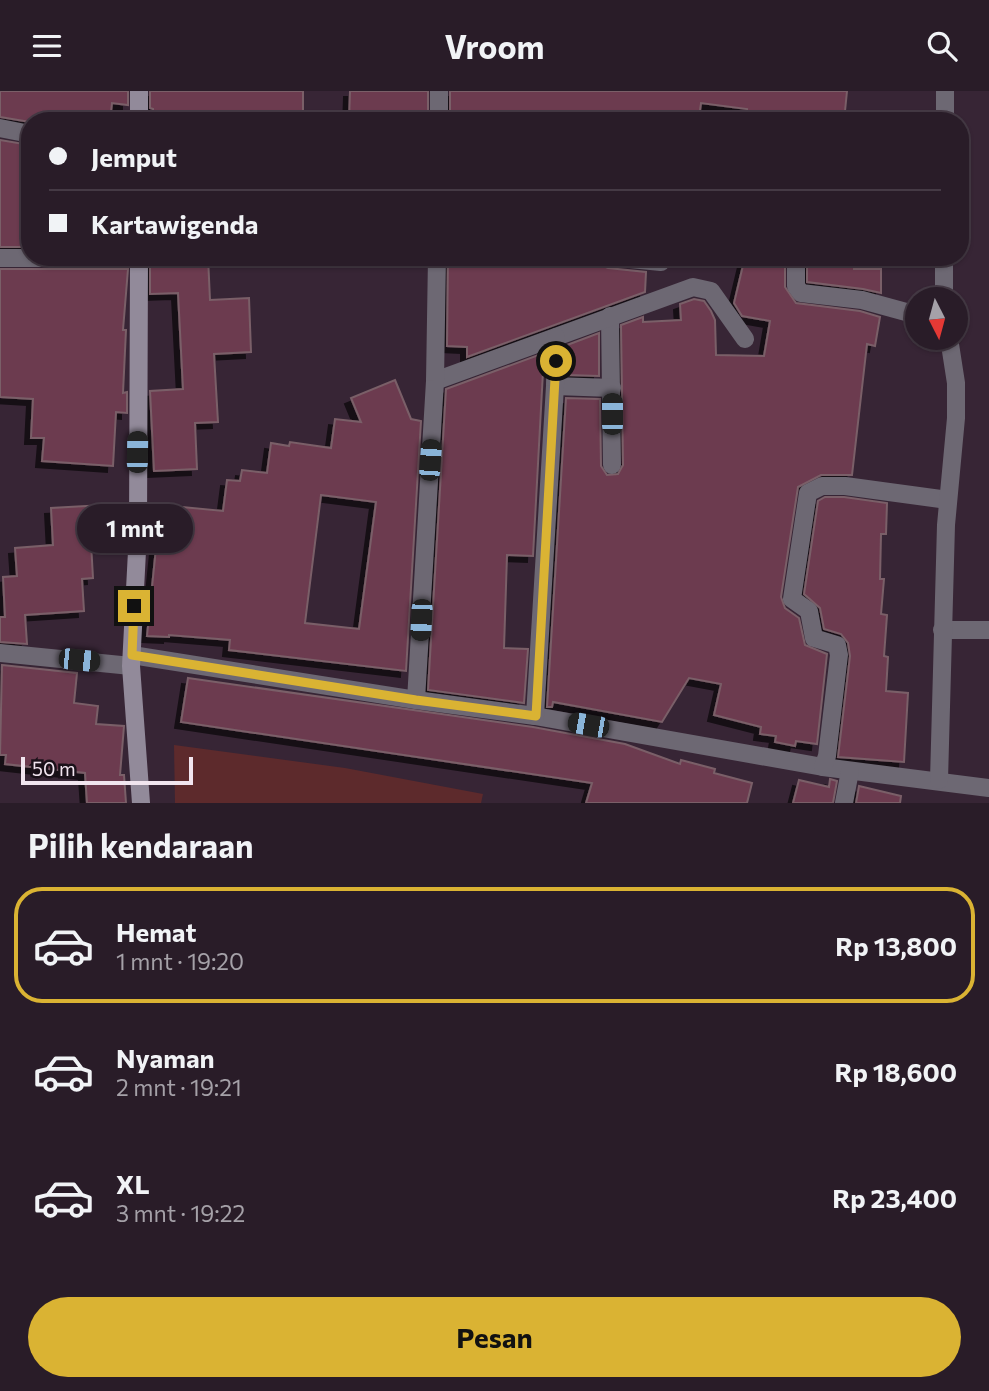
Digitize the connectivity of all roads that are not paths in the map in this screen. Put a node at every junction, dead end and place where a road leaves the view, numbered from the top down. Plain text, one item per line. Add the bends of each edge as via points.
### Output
1 (139, 91) edge
2 (439, 91) edge
3 (944, 91) edge
4 (139, 112) edge
5 (439, 112) edge
6 (945, 112) edge
7 (0, 128) edge
8 (21, 132) edge
9 (0, 258) edge
10 (21, 258) edge
11 (139, 266) edge
12 (437, 266) edge
13 (796, 266) edge
14 (944, 266) edge
15 (944, 287) edge
16 (905, 312) edge
17 (610, 316) junction
18 (556, 337) junction
19 (744, 339) dead end
20 (951, 350) edge
21 (435, 381) junction
22 (555, 386) junction
23 (612, 388) junction
24 (612, 465) dead end
25 (948, 500) junction
26 (942, 630) junction
27 (989, 630) edge
28 (0, 653) edge
29 (131, 660) junction
30 (416, 700) junction
31 (536, 716) junction
32 (823, 767) junction
33 (850, 771) junction
34 (939, 781) junction
35 (989, 788) edge
36 (141, 803) edge
37 (844, 803) edge

1 - 4 street
2 - 5 street
3 - 6 street
7 - 8 street
9 - 10 street
11 - 29 street via 138,532
12 - 21 street
13 - 16 street via 796,286 801,293 862,300
14 - 15 street
17 - 18 street
17 - 19 street via 683,289 703,288 711,291
17 - 23 street
18 - 21 street
18 - 22 street
20 - 25 street via 956,418
21 - 30 street
22 - 23 street
22 - 31 street
23 - 24 street
25 - 26 street
25 - 32 street via 845,486 822,486 808,493 792,599 809,611 814,638 837,645 839,655
26 - 27 street
26 - 34 street
28 - 29 street
29 - 30 street
29 - 36 street
30 - 31 street
31 - 32 street
32 - 33 street
33 - 34 street
33 - 37 street
34 - 35 street

